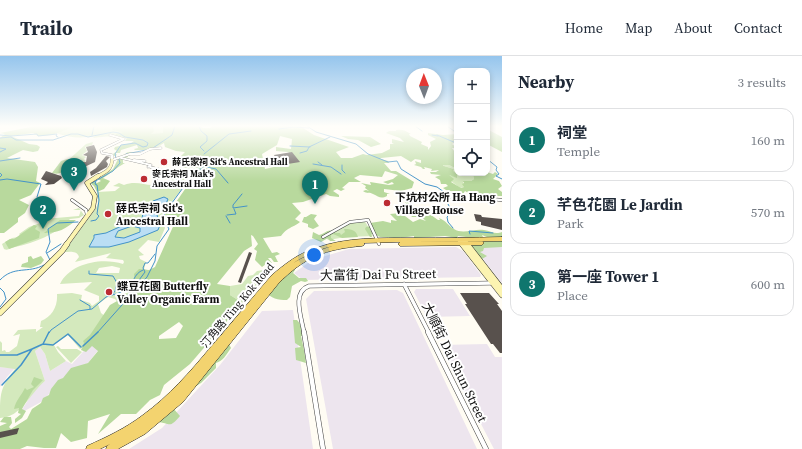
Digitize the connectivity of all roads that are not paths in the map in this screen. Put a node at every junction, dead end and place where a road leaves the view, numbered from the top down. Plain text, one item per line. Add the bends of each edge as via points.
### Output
1 (113, 144) edge
2 (161, 148) dead end
3 (121, 153) dead end
4 (124, 156) junction
5 (120, 158) junction
6 (112, 160) junction
7 (131, 161) junction
8 (145, 161) dead end
9 (156, 179) dead end
10 (490, 199) dead end
11 (72, 200) dead end
12 (502, 200) edge
13 (87, 217) junction
14 (323, 237) dead end
15 (463, 241) junction
16 (502, 241) edge
17 (378, 242) junction
18 (495, 283) junction
19 (404, 284) junction
20 (502, 289) edge
21 (502, 295) edge
22 (0, 313) edge
23 (90, 449) edge
24 (110, 449) edge
25 (323, 449) edge
26 (486, 449) edge

1 - 6 street via 101,150 102,153 112,155
2 - 4 street
3 - 4 street via 126,153
4 - 5 street
5 - 6 street
5 - 7 street
6 - 13 street via 110,169 87,183 96,200
7 - 8 street
7 - 9 street via 162,170
10 - 12 street
11 - 13 street via 86,210
13 - 22 street via 62,251
14 - 17 street via 345,223 364,219 368,220
15 - 16 main road, 汀角路 Ting Kok Road
15 - 17 main road, 汀角路 Ting Kok Road
15 - 18 street
17 - 23 main road, 汀角路 Ting Kok Road via 335,243 289,262 167,402 127,432
17 - 24 main road, 汀角路 Ting Kok Road via 333,247 312,254 291,267 180,399 142,431
18 - 19 street, 大富街 Dai Fu Street
18 - 20 street
18 - 21 street
19 - 25 street, 大富街 Dai Fu Street via 309,286 300,293 299,303
19 - 26 street, 大順街 Dai Shun Street

